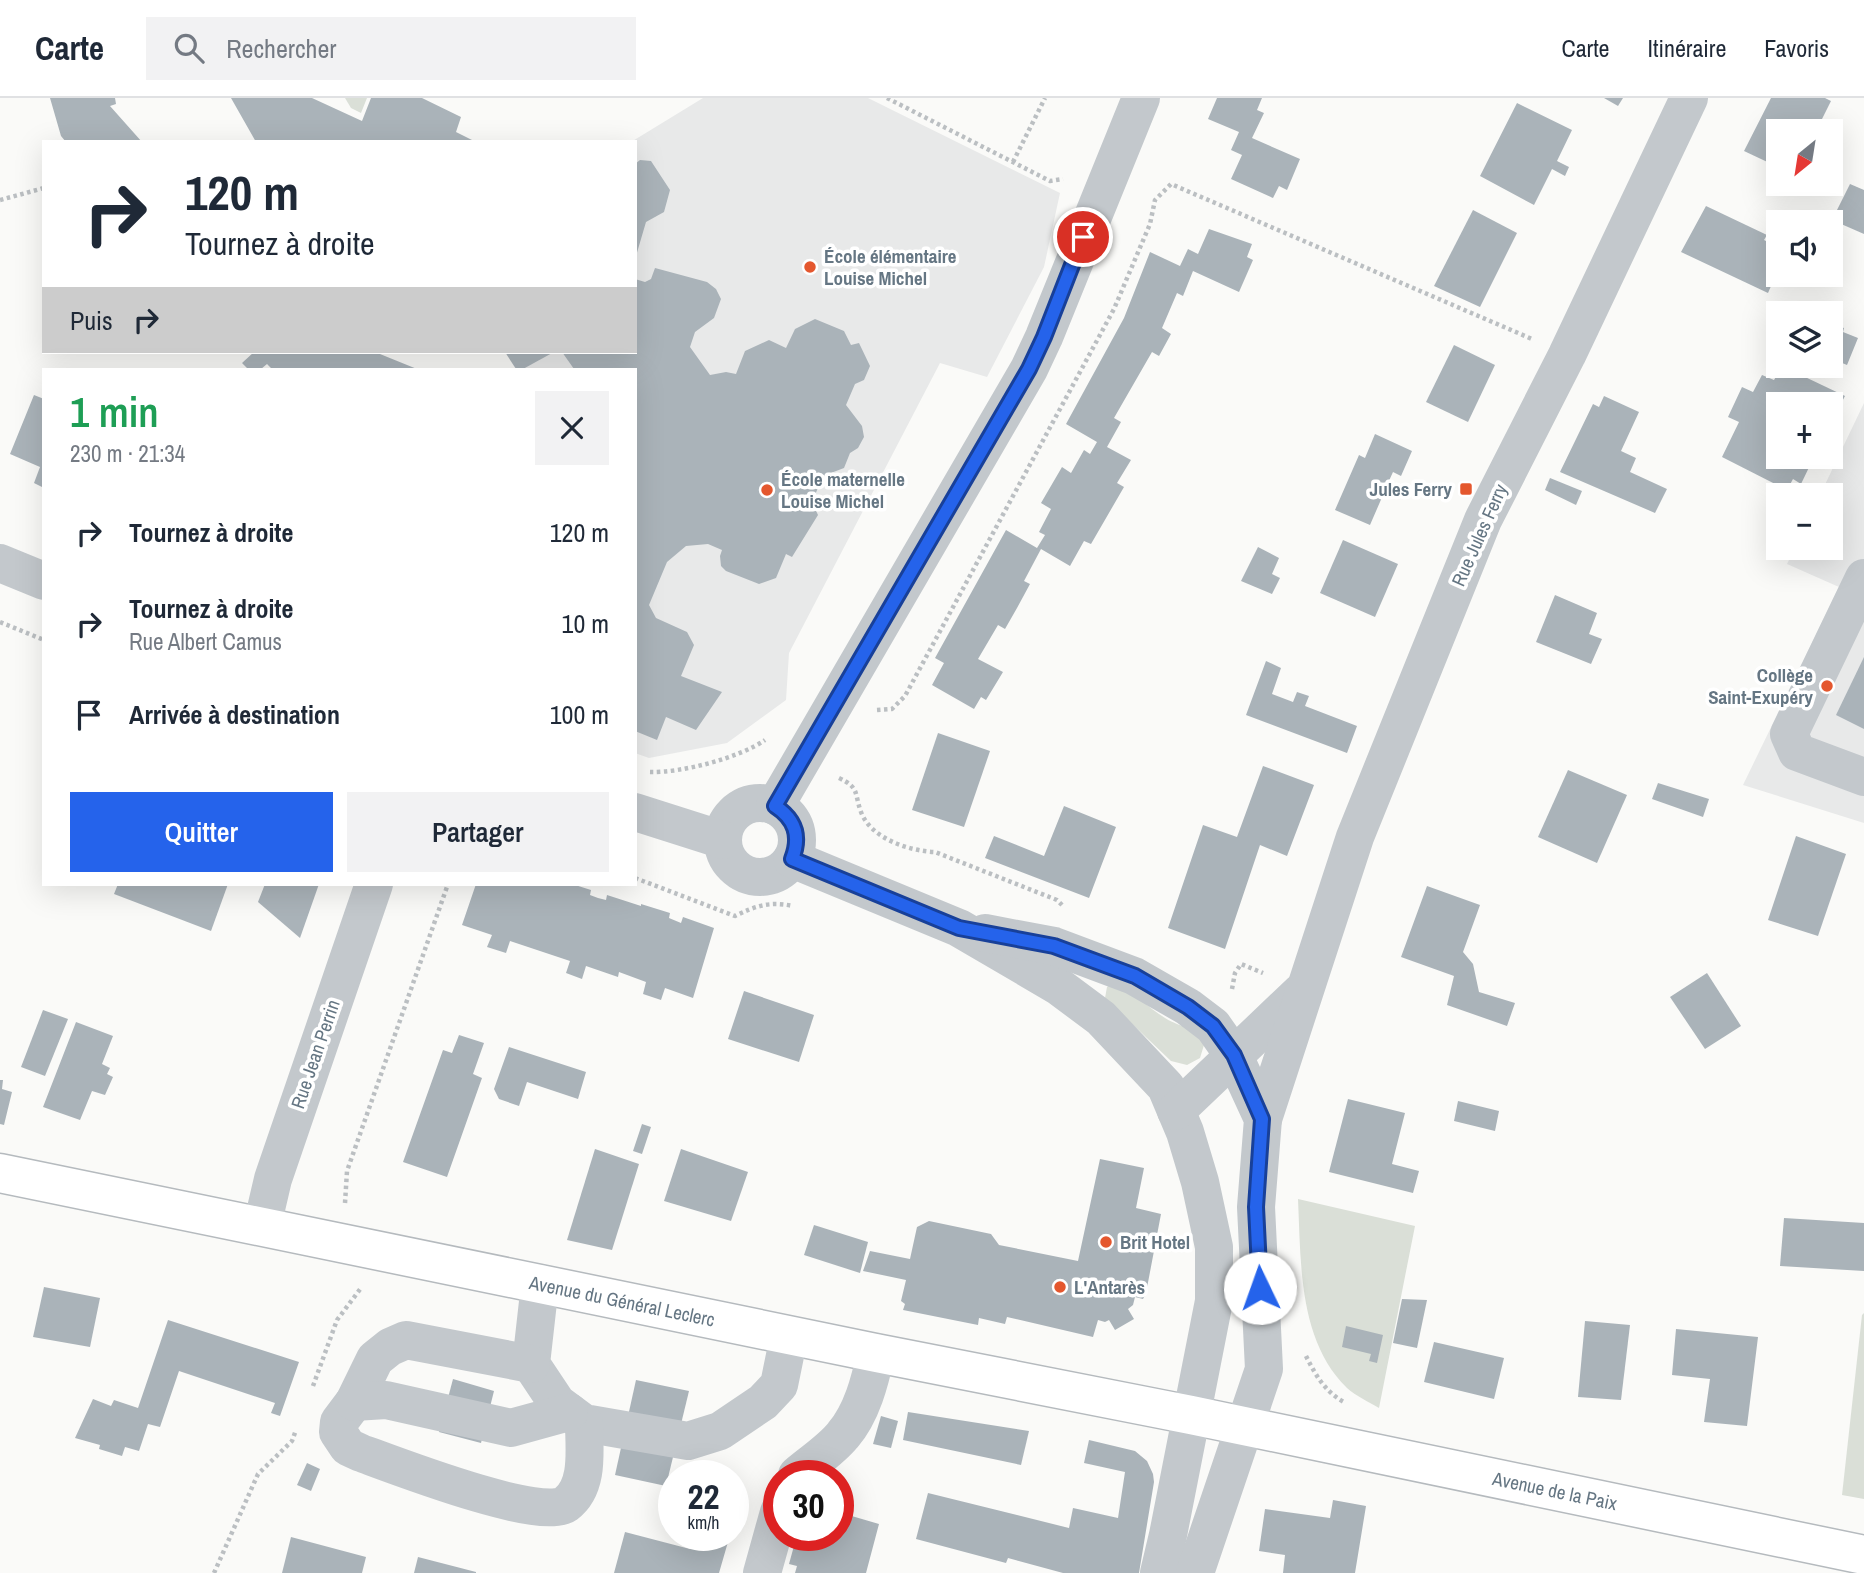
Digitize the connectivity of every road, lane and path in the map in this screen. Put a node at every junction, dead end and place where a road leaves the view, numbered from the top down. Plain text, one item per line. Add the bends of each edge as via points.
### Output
1 (887, 98) edge
2 (1141, 98) edge
3 (1689, 98) edge
4 (1045, 99) edge
5 (1013, 162) junction
6 (1076, 178) dead end
7 (42, 189) edge
8 (0, 201) edge
9 (1533, 339) dead end
10 (0, 563) edge
11 (1864, 578) edge
12 (42, 579) edge
13 (0, 622) edge
14 (42, 639) edge
15 (870, 707) dead end
16 (761, 743) dead end
17 (646, 771) dead end
18 (833, 775) dead end
19 (1864, 777) edge
20 (775, 806) junction
21 (637, 813) edge
22 (723, 840) junction
23 (894, 841) dead end
24 (792, 859) junction
25 (637, 879) edge
26 (373, 886) edge
27 (447, 886) edge
28 (795, 906) dead end
29 (959, 928) junction
30 (1289, 983) junction
31 (1231, 993) dead end
32 (1234, 1055) junction
33 (1176, 1111) junction
34 (1262, 1119) junction
35 (0, 1173) edge
36 (344, 1210) dead end
37 (262, 1226) junction
38 (367, 1282) dead end
39 (540, 1284) junction
40 (789, 1336) junction
41 (1305, 1352) dead end
42 (876, 1353) junction
43 (531, 1364) junction
44 (310, 1392) dead end
45 (354, 1402) junction
46 (1353, 1408) dead end
47 (1191, 1415) junction
48 (577, 1417) junction
49 (1245, 1426) junction
50 (297, 1429) dead end
51 (814, 1460) edge
52 (768, 1551) edge
53 (1864, 1555) edge
54 (214, 1573) edge
55 (762, 1573) edge
56 (1158, 1573) edge
57 (1195, 1573) edge

1 - 5 path
2 - 20 street via 1029,369
3 - 30 street, Rue Jules Ferry via 1483,520
4 - 5 path
5 - 6 path via 1050,181
7 - 8 path
9 - 15 path via 1171,184 1155,200 1150,224 1114,309 905,696 892,709
10 - 12 street
11 - 19 street via 1789,734 1797,752
13 - 14 path
16 - 17 path via 712,762 668,772
18 - 23 path via 858,793 861,813 870,826
20 - 22 street via 763,803 739,809 725,828
20 - 24 street via 793,822 797,847
21 - 22 street
22 - 24 street via 730,863 750,876 774,874
24 - 29 street
25 - 28 path via 735,916 757,905
26 - 37 street, Rue Jean Perrin via 273,1179
27 - 36 path via 347,1171
29 - 32 street via 1054,946 1135,976 1213,1026
29 - 33 street via 1101,1017 1166,1087
30 - 31 path via 1241,964
30 - 32 street, Rue Jules Ferry
30 - 34 street, Rue Jules Ferry
32 - 33 street, Rue Jules Ferry
32 - 34 street
33 - 47 street via 1200,1182 1214,1247 1214,1301
34 - 49 street via 1256,1207 1264,1369
35 - 37 main road, Avenue du Général Leclerc
37 - 39 main road, Avenue du Général Leclerc
38 - 44 path via 337,1320
39 - 40 main road, Avenue du Général Leclerc
39 - 43 street
40 - 42 main road, Avenue du Général Leclerc
40 - 48 street via 779,1385 763,1402 720,1431 688,1441
41 - 46 path via 1316,1376 1335,1398
42 - 47 main road, Avenue du Général Leclerc
42 - 51 street via 859,1409 843,1435
43 - 45 street via 406,1340 375,1359
43 - 48 street via 557,1403
45 - 48 street via 386,1400 511,1428
45 - 48 street via 339,1422 338,1432 348,1447 449,1486 554,1509 576,1492 584,1472
47 - 49 main road, Avenue du Général Leclerc
47 - 56 street
49 - 53 main road, Avenue de la Paix
49 - 57 street
50 - 54 path via 292,1441 258,1474
52 - 55 street

